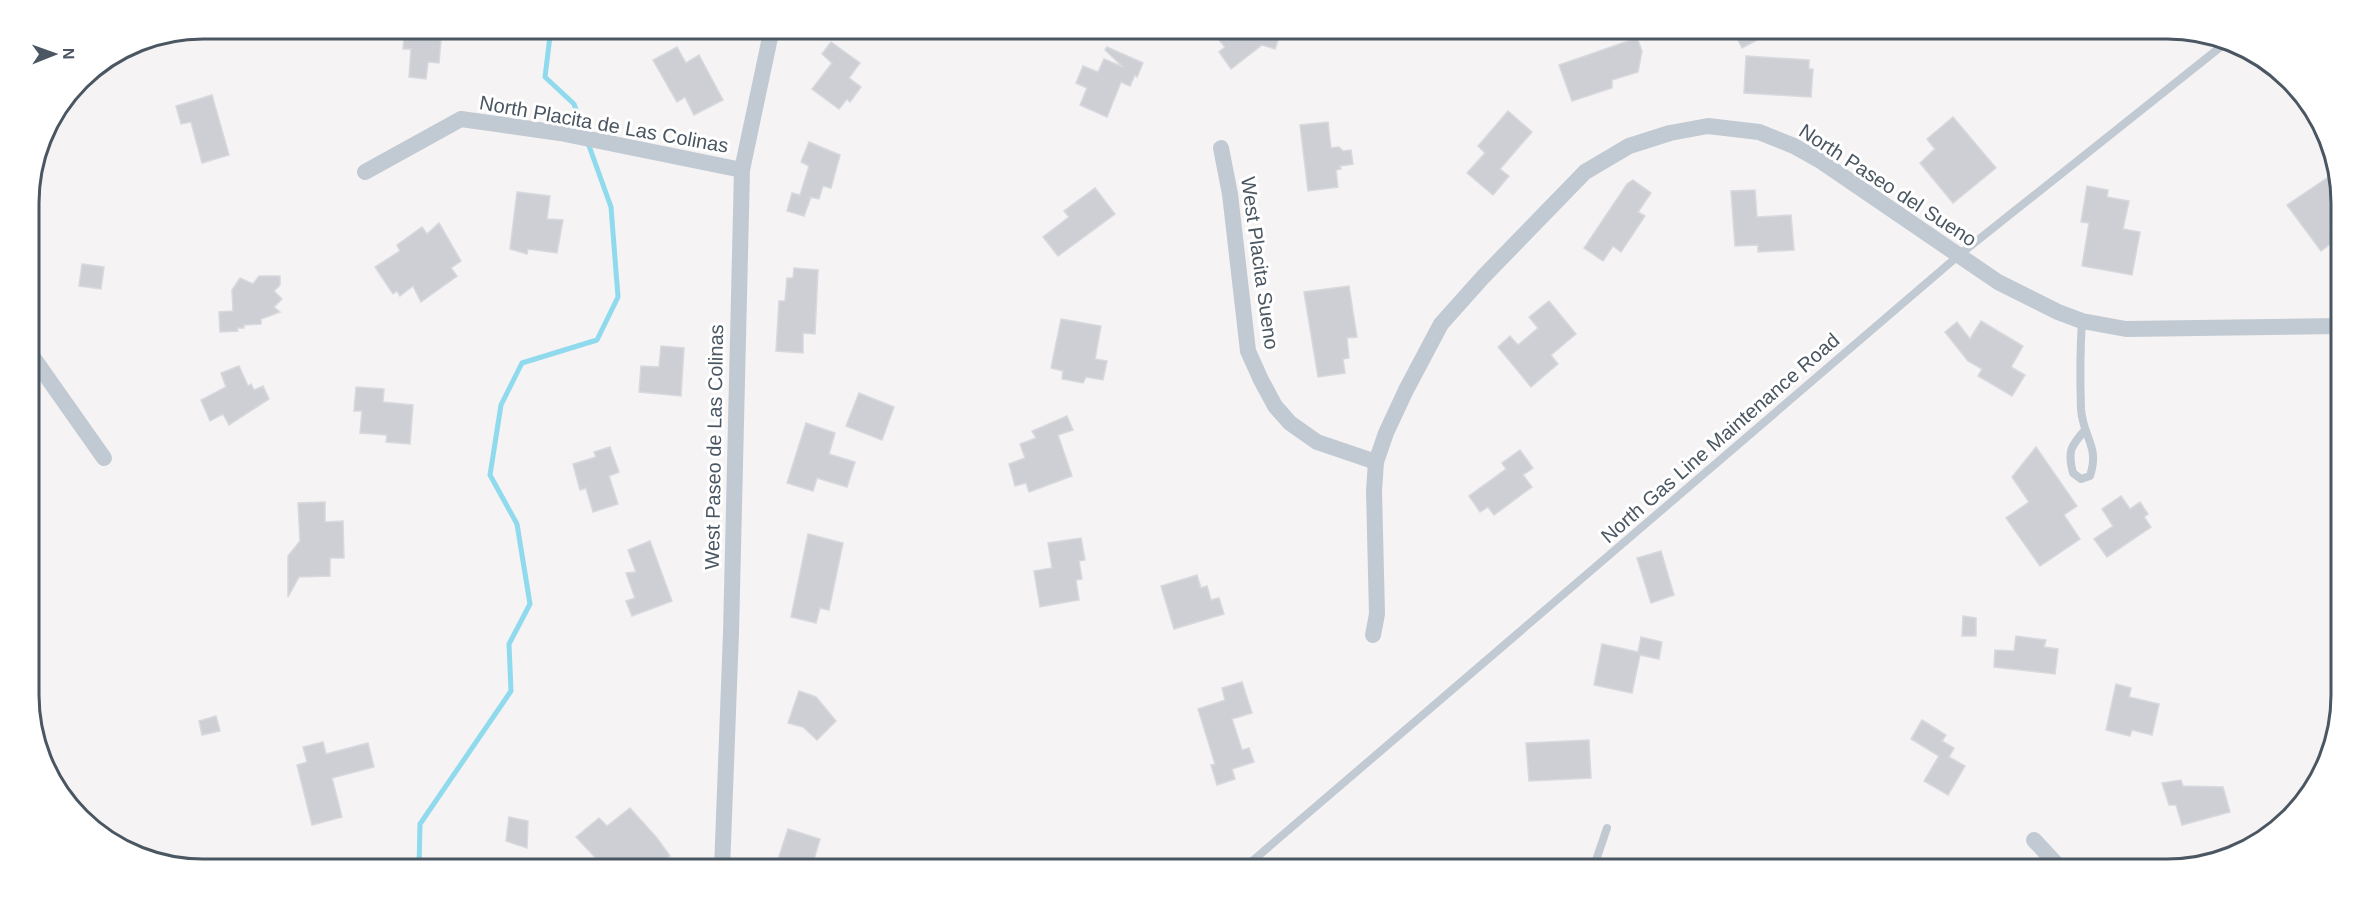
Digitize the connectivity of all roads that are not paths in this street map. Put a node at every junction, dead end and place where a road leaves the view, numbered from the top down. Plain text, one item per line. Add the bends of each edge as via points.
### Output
1 (770, 39) edge
2 (2219, 48) edge
3 (1221, 148) dead end
4 (742, 170) junction
5 (365, 172) dead end
6 (1958, 256) junction
7 (2082, 321) junction
8 (2331, 326) edge
9 (39, 366) edge
10 (2085, 430) junction
11 (104, 458) dead end
12 (1377, 462) junction
13 (1374, 635) dead end
14 (1607, 828) dead end
15 (2034, 840) dead end
16 (722, 859) edge
17 (1255, 859) edge
18 (1596, 859) edge
19 (2052, 859) edge

1 - 4 street, West Paseo de Las Colinas
2 - 6 lane, North Gas Line Maintenance Road
3 - 12 street, West Placita Sueno via 1248,351 1261,380 1290,423 1317,442
4 - 5 street, North Placita de Las Colinas via 560,133 461,119
4 - 16 street, West Paseo de Las Colinas
6 - 7 street, North Paseo del Sueno via 1998,282
6 - 12 street, North Paseo del Sueno via 1819,160 1759,132 1708,126 1629,146 1585,172 1441,324 1386,433
6 - 17 lane, North Gas Line Maintenance Road
7 - 8 street, North Paseo del Sueno via 2126,329
7 - 10 lane via 2081,411
9 - 11 street
10 - 10 lane via 2095,458 2090,476 2081,479 2073,473 2071,445
12 - 13 street, North Paseo del Sueno
14 - 18 lane
15 - 19 street

